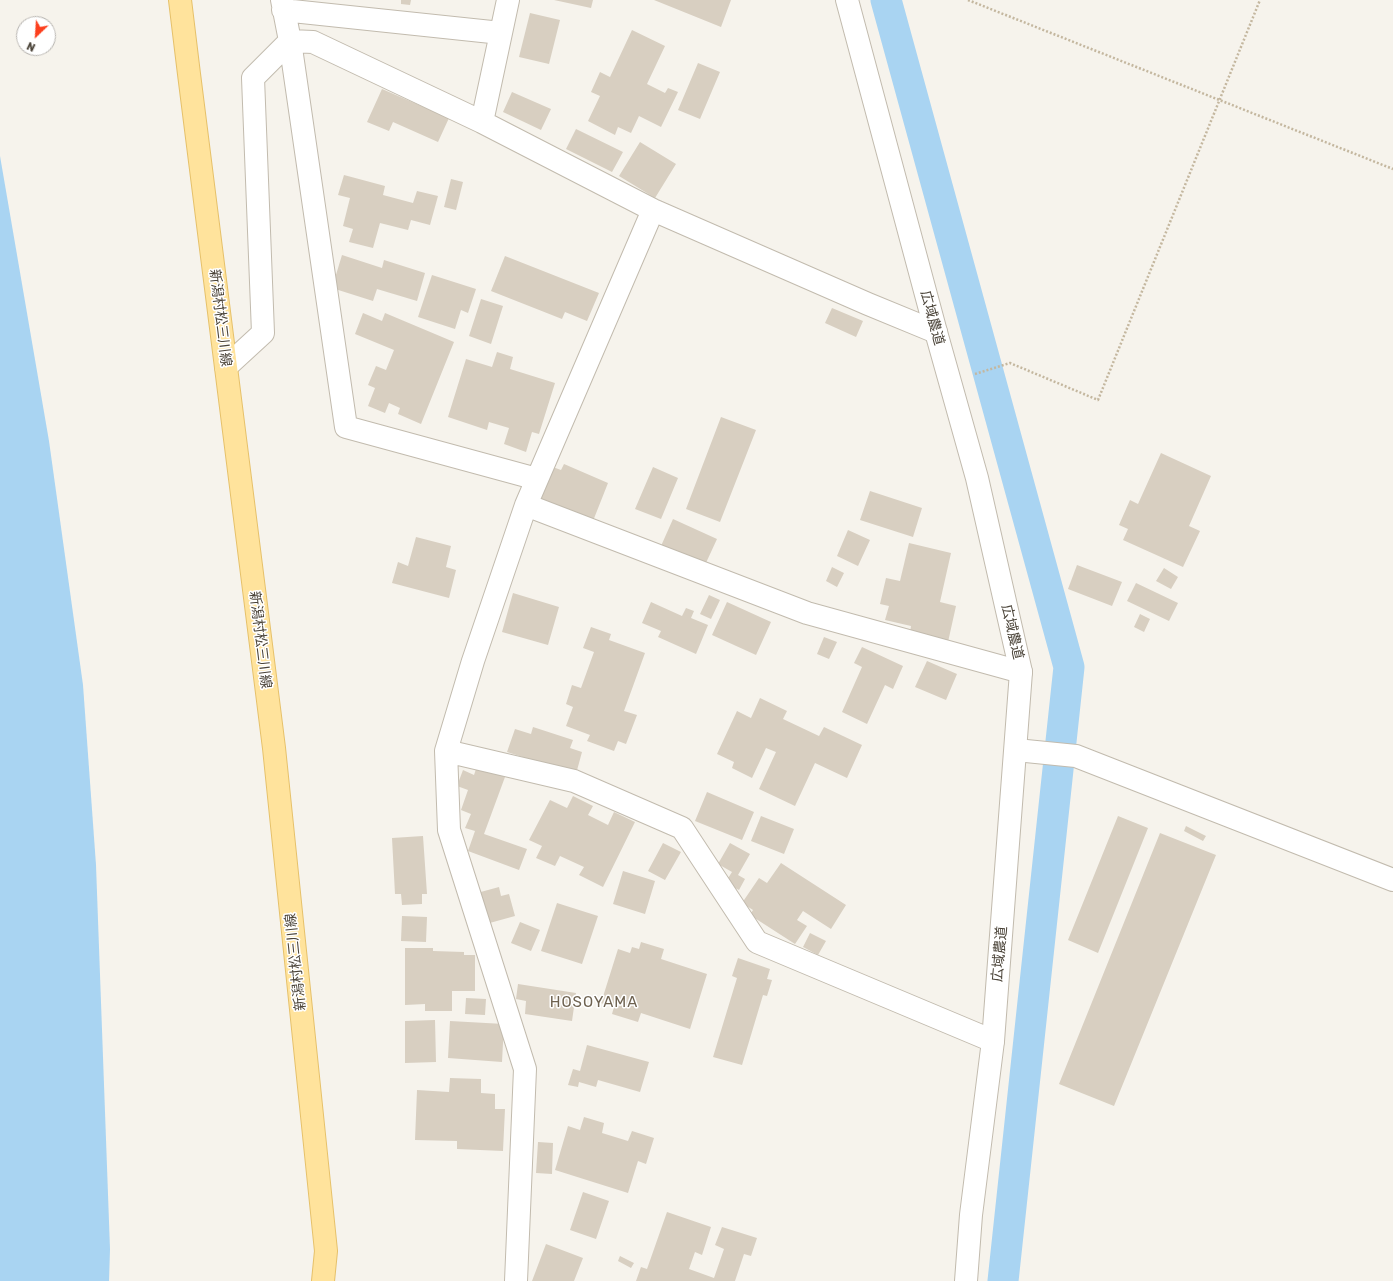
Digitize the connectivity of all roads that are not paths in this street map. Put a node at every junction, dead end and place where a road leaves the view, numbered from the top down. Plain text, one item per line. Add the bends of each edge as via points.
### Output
1 (180, 0) edge
2 (508, 0) edge
3 (847, 0) edge
4 (283, 5) edge
5 (501, 33) junction
6 (290, 41) junction
7 (482, 122) junction
8 (652, 210) junction
9 (936, 332) junction
10 (226, 367) junction
11 (537, 479) junction
12 (526, 505) junction
13 (1021, 672) junction
14 (1016, 750) junction
15 (446, 751) junction
16 (1393, 880) edge
17 (993, 1041) junction
18 (323, 1281) edge
19 (516, 1281) edge
20 (966, 1281) edge

1 - 10 main road, 新潟村松三川線
2 - 5 street
3 - 9 street, 広域農道
4 - 5 street
4 - 6 street
5 - 7 street
6 - 7 street via 313,42
6 - 10 street via 252,78 263,333
6 - 11 street via 346,427
7 - 8 street
8 - 9 street
8 - 11 street
9 - 13 street, 広域農道 via 977,478
10 - 18 main road, 新潟村松三川線 via 274,748 326,1251
11 - 12 street
12 - 13 street via 806,613
12 - 15 street via 473,661
13 - 14 street, 広域農道
14 - 16 street via 1076,756
14 - 17 street, 広域農道
15 - 17 street via 574,781 682,828 757,942
15 - 19 street via 449,830 525,1068
17 - 20 street, 広域農道 via 971,1215

